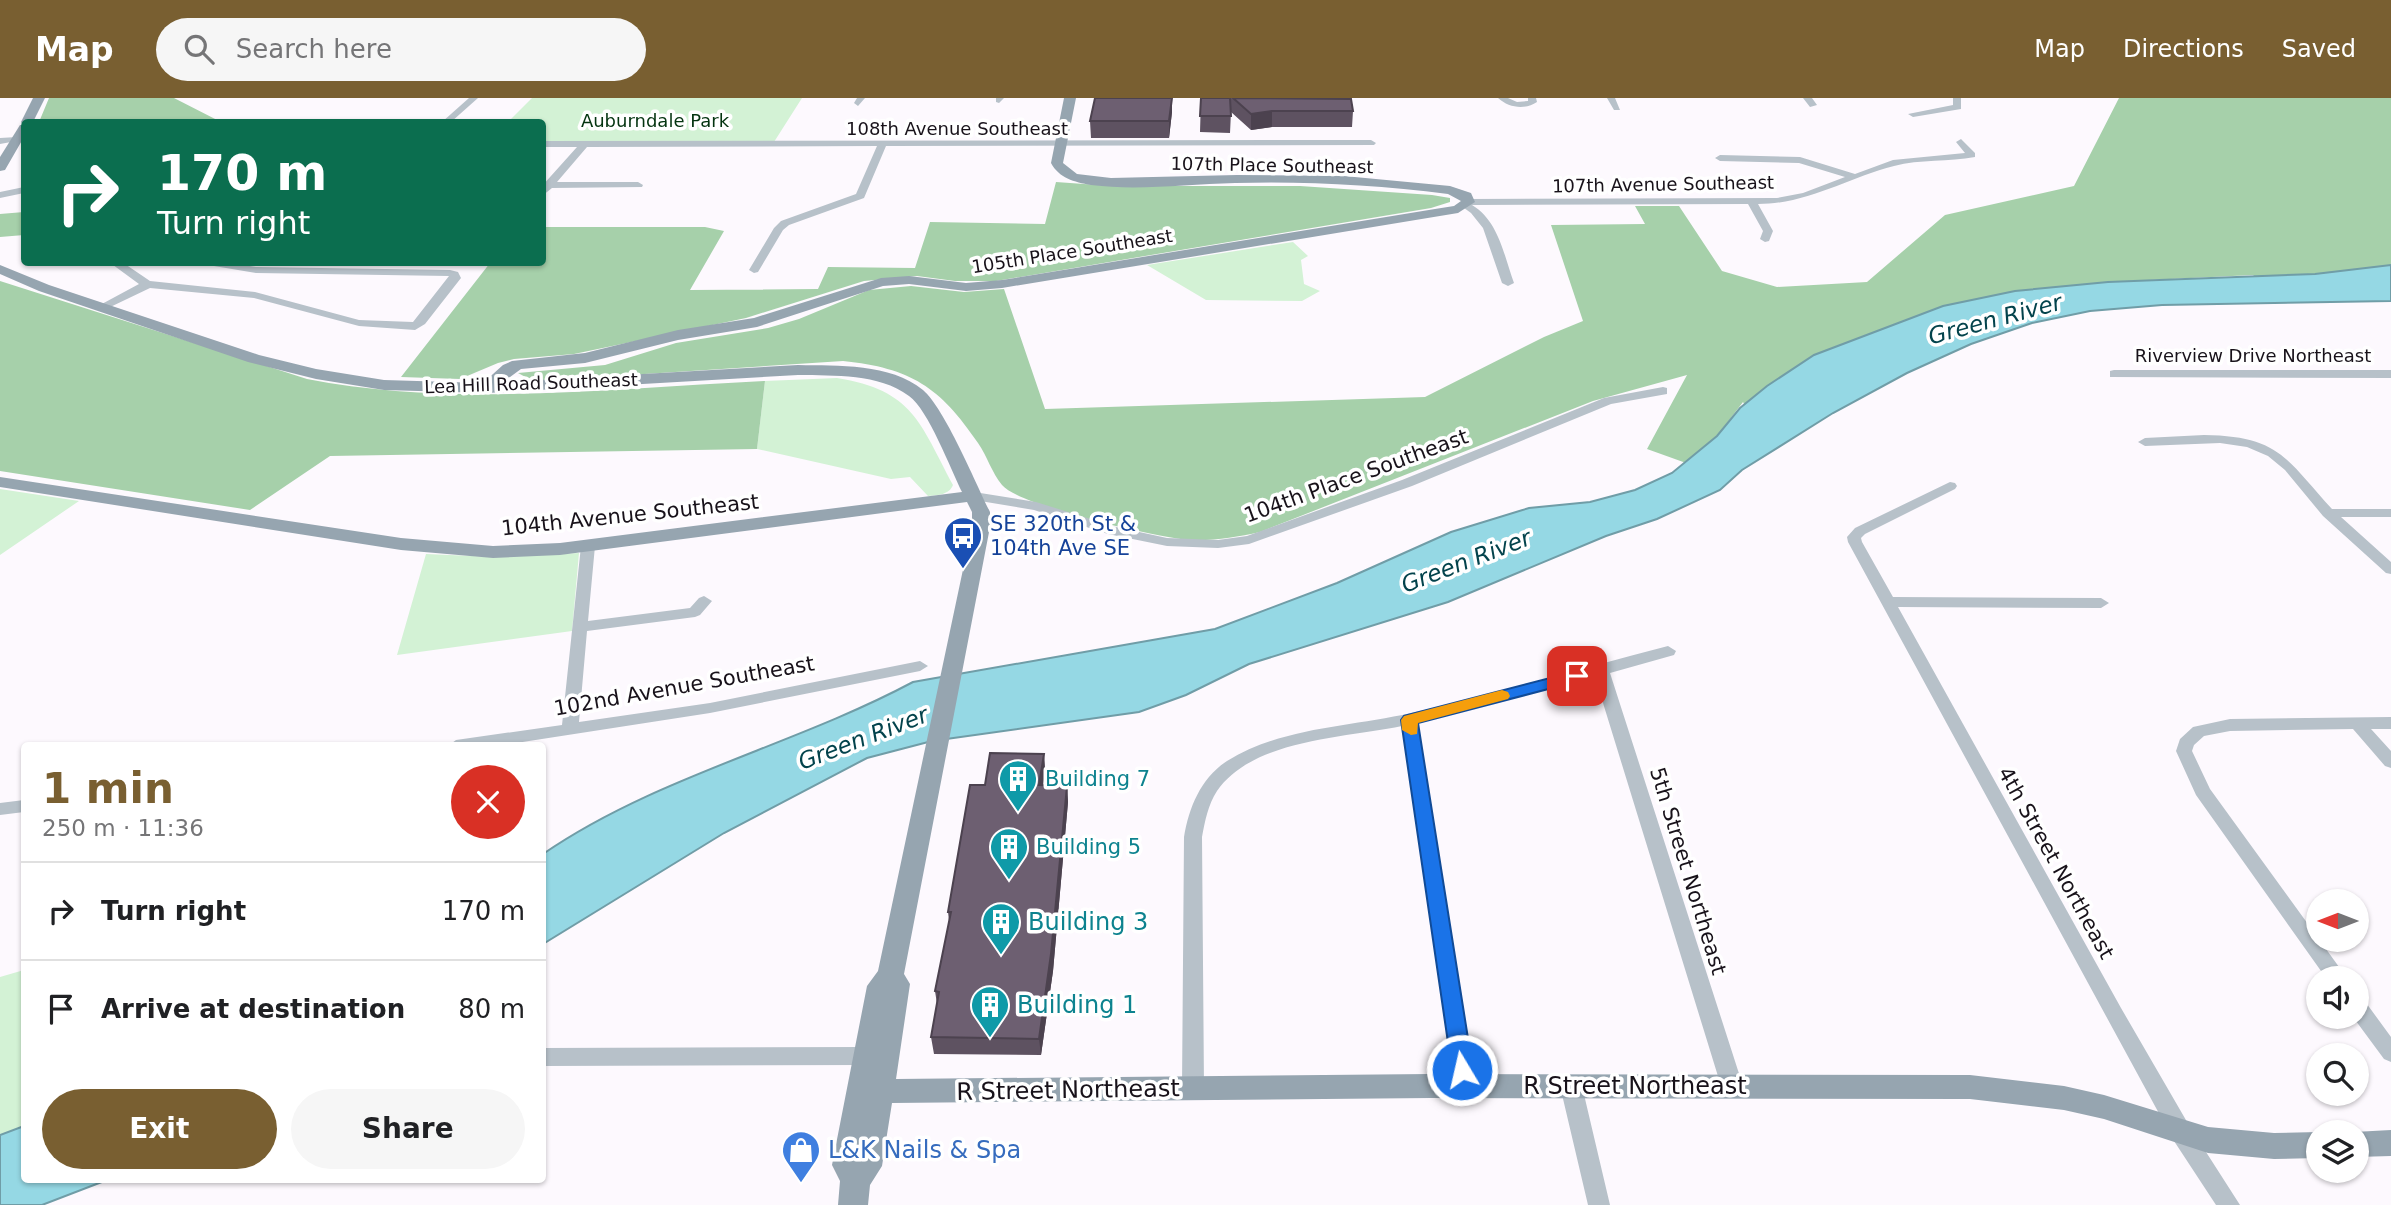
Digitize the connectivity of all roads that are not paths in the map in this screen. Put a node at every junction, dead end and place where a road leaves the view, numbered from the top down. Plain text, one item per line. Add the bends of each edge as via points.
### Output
1 (39, 98) edge
2 (474, 98) edge
3 (1070, 98) edge
4 (1502, 98) edge
5 (1532, 98) edge
6 (1611, 98) edge
7 (1958, 99) edge
8 (1617, 108) dead end
9 (1913, 114) dead end
10 (28, 119) edge
11 (450, 119) edge
12 (21, 133) edge
13 (17, 140) junction
14 (0, 141) edge
15 (1961, 142) dead end
16 (1059, 143) junction
17 (1371, 143) dead end
18 (546, 144) edge
19 (584, 144) junction
20 (882, 145) junction
21 (1720, 158) dead end
22 (0, 167) edge
23 (1855, 177) junction
24 (550, 184) junction
25 (638, 185) dead end
26 (546, 188) edge
27 (21, 191) edge
28 (0, 195) edge
29 (1752, 203) junction
30 (1467, 204) junction
31 (1765, 239) dead end
32 (120, 266) edge
33 (230, 266) edge
34 (0, 269) edge
35 (264, 270) junction
36 (754, 270) dead end
37 (148, 284) junction
38 (1508, 284) dead end
39 (243, 294) junction
40 (104, 307) junction
41 (2114, 374) dead end
42 (2391, 374) edge
43 (487, 388) junction
44 (1663, 391) dead end
45 (2145, 442) dead end
46 (0, 482) edge
47 (1950, 486) dead end
48 (974, 496) junction
49 (2328, 513) junction
50 (2391, 513) edge
51 (588, 546) junction
52 (2391, 570) edge
53 (704, 601) dead end
54 (1887, 602) junction
55 (2101, 603) dead end
56 (582, 628) junction
57 (1668, 651) dead end
58 (920, 666) dead end
59 (1601, 670) junction
60 (1409, 720) junction
61 (2357, 723) junction
62 (2391, 723) edge
63 (570, 729) junction
64 (483, 742) edge
65 (2391, 762) edge
66 (21, 806) edge
67 (0, 809) edge
68 (2328, 966) edge
69 (890, 976) junction
70 (2369, 1023) edge
71 (2391, 1053) edge
72 (867, 1056) junction
73 (546, 1057) edge
74 (1465, 1086) junction
75 (1571, 1086) junction
76 (1732, 1086) junction
77 (1193, 1088) junction
78 (870, 1091) junction
79 (2182, 1134) junction
80 (2391, 1143) edge
81 (2369, 1144) edge
82 (2306, 1145) edge
83 (854, 1193) edge
84 (1599, 1205) edge
85 (2229, 1205) edge

1 - 10 street
2 - 11 street
3 - 16 street
4 - 5 street via 1523,105 1533,102
6 - 8 street
7 - 9 street via 1958,107
12 - 13 street
13 - 14 street
13 - 22 street
15 - 23 street, 107th Avenue Southeast via 1973,154 1970,157 1900,162
16 - 17 street, 108th Avenue Southeast
16 - 20 street, 108th Avenue Southeast
16 - 30 street, 107th Place Southeast via 1058,167 1071,176 1115,182 1337,181 1450,190 1466,196
18 - 19 street, 108th Avenue Southeast
19 - 20 street, 108th Avenue Southeast
19 - 24 street
20 - 36 street via 860,196 785,223
21 - 23 street via 1797,159
23 - 29 street, 107th Avenue Southeast via 1797,197
24 - 25 street
24 - 26 street
27 - 28 street
29 - 30 street, 107th Avenue Southeast
29 - 31 street via 1766,223
30 - 38 street via 1486,221
30 - 43 street, 105th Place Southeast via 989,286 881,282 757,322 678,335 581,359 520,363
32 - 37 street
33 - 35 street
34 - 40 street, Lea Hill Road Southeast
35 - 39 street
35 - 39 street via 394,271 454,274 455,278 415,326 359,323
37 - 39 street
37 - 40 street
40 - 43 street, Lea Hill Road Southeast via 254,359 316,374 398,386
41 - 42 street, Riverview Drive Northeast
43 - 48 street, Lea Hill Road Southeast via 788,371 875,375 916,393 929,408
44 - 48 street, 104th Place Southeast via 1608,401 1407,484 1248,540 1167,542 1113,531 1036,506
45 - 49 street via 2216,441 2262,447 2275,455
46 - 51 street, 104th Avenue Southeast via 448,550 513,553
47 - 54 street, 4th Street Northeast via 1854,537
48 - 51 street, 104th Avenue Southeast
48 - 69 street, Lea Hill Road Southeast via 981,527
49 - 50 street
49 - 52 street
51 - 56 street
53 - 56 street via 695,612
54 - 55 street
54 - 79 street, 4th Street Northeast
56 - 63 street
57 - 59 street
58 - 63 street, 102nd Avenue Southeast via 710,708
59 - 60 street
59 - 76 street, 5th Street Northeast
60 - 74 street
60 - 77 street via 1290,742 1238,762 1207,791 1193,838
61 - 62 street
61 - 65 street
61 - 68 street via 2239,724 2199,731 2184,751 2202,791
63 - 64 street, 102nd Avenue Southeast
66 - 67 street
69 - 72 street via 880,986
69 - 78 street via 897,984
70 - 71 street
72 - 73 street
72 - 78 street
74 - 75 street, R Street Northeast
74 - 77 street, R Street Northeast
75 - 76 street, R Street Northeast
75 - 84 street
76 - 79 street, R Street Northeast via 2002,1089 2104,1107
77 - 78 street, R Street Northeast
78 - 83 street via 867,1166
79 - 82 street, R Street Northeast via 2246,1144
79 - 85 street, 4th Street Northeast
80 - 81 street

